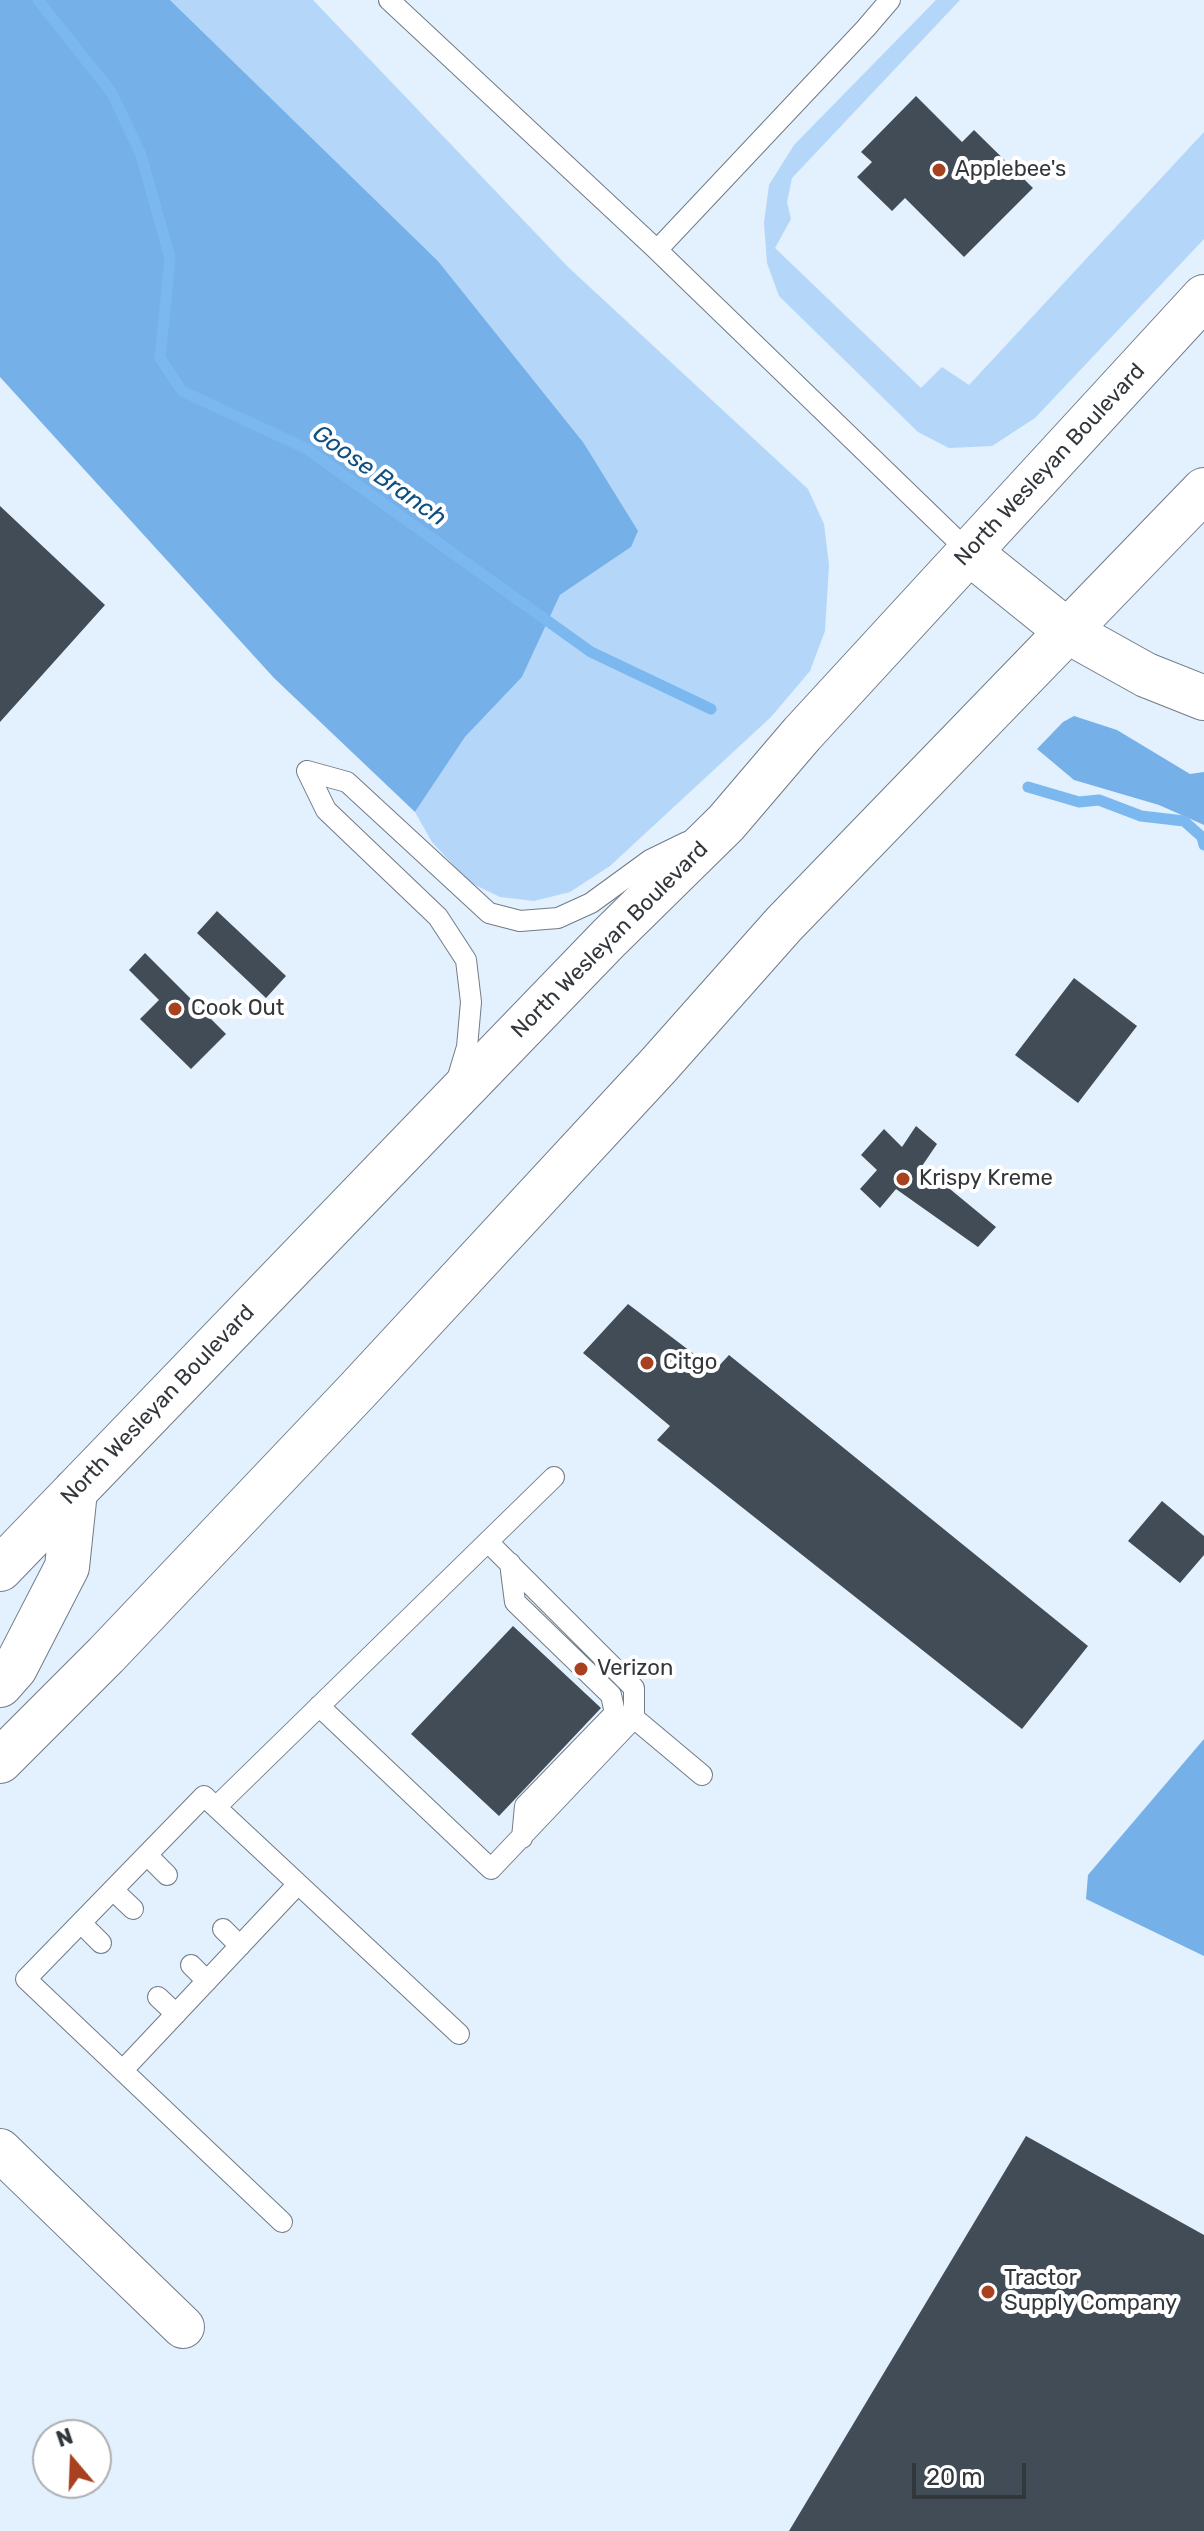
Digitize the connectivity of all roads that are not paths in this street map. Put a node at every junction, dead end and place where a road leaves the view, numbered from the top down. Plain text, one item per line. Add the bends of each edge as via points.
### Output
1 (389, 0) edge
2 (890, 0) edge
3 (657, 250) junction
4 (1204, 297) edge
5 (1204, 490) edge
6 (970, 553) junction
7 (1067, 631) junction
8 (1204, 698) edge
9 (726, 823) junction
10 (449, 1104) junction
11 (554, 1477) dead end
12 (75, 1491) junction
13 (488, 1542) junction
14 (510, 1563) junction
15 (0, 1569) edge
16 (0, 1685) edge
17 (319, 1706) junction
18 (634, 1718) junction
19 (0, 1761) edge
20 (702, 1775) dead end
21 (216, 1807) junction
22 (522, 1838) junction
23 (147, 1855) junction
24 (167, 1875) dead end
25 (298, 1884) junction
26 (113, 1890) junction
27 (133, 1909) dead end
28 (81, 1923) junction
29 (223, 1929) dead end
30 (101, 1943) dead end
31 (240, 1946) junction
32 (191, 1965) dead end
33 (207, 1981) junction
34 (158, 1997) dead end
35 (176, 2014) junction
36 (459, 2034) dead end
37 (123, 2070) junction
38 (0, 2150) edge
39 (282, 2222) dead end
40 (183, 2327) dead end

1 - 3 lane
2 - 3 lane
3 - 6 lane
4 - 6 main road, North Wesleyan Boulevard
5 - 7 main road
6 - 7 main road
6 - 9 main road, North Wesleyan Boulevard
7 - 8 main road via 1146,675
7 - 19 main road via 784,924 356,1392
9 - 10 main road, North Wesleyan Boulevard
9 - 10 lane via 650,860 591,903 558,918 520,921 489,913 347,782 307,771 326,810 438,917 466,960 471,1002 467,1047
10 - 12 main road, North Wesleyan Boulevard
11 - 13 lane
12 - 15 main road, North Wesleyan Boulevard
12 - 16 main road via 67,1567 15,1668
13 - 14 lane
13 - 17 lane
14 - 18 lane via 634,1688
14 - 22 lane via 515,1602 611,1695 615,1713 525,1806
17 - 21 lane
17 - 22 lane via 491,1869
18 - 20 lane
18 - 22 lane
21 - 23 lane via 204,1796
21 - 25 lane
23 - 24 lane
23 - 26 lane
25 - 31 lane
25 - 36 lane
26 - 27 lane
26 - 28 lane
28 - 30 lane
28 - 37 lane via 26,1979
29 - 31 lane
31 - 33 lane
32 - 33 lane
33 - 35 lane
34 - 35 lane
35 - 37 lane
37 - 39 lane
38 - 40 street

